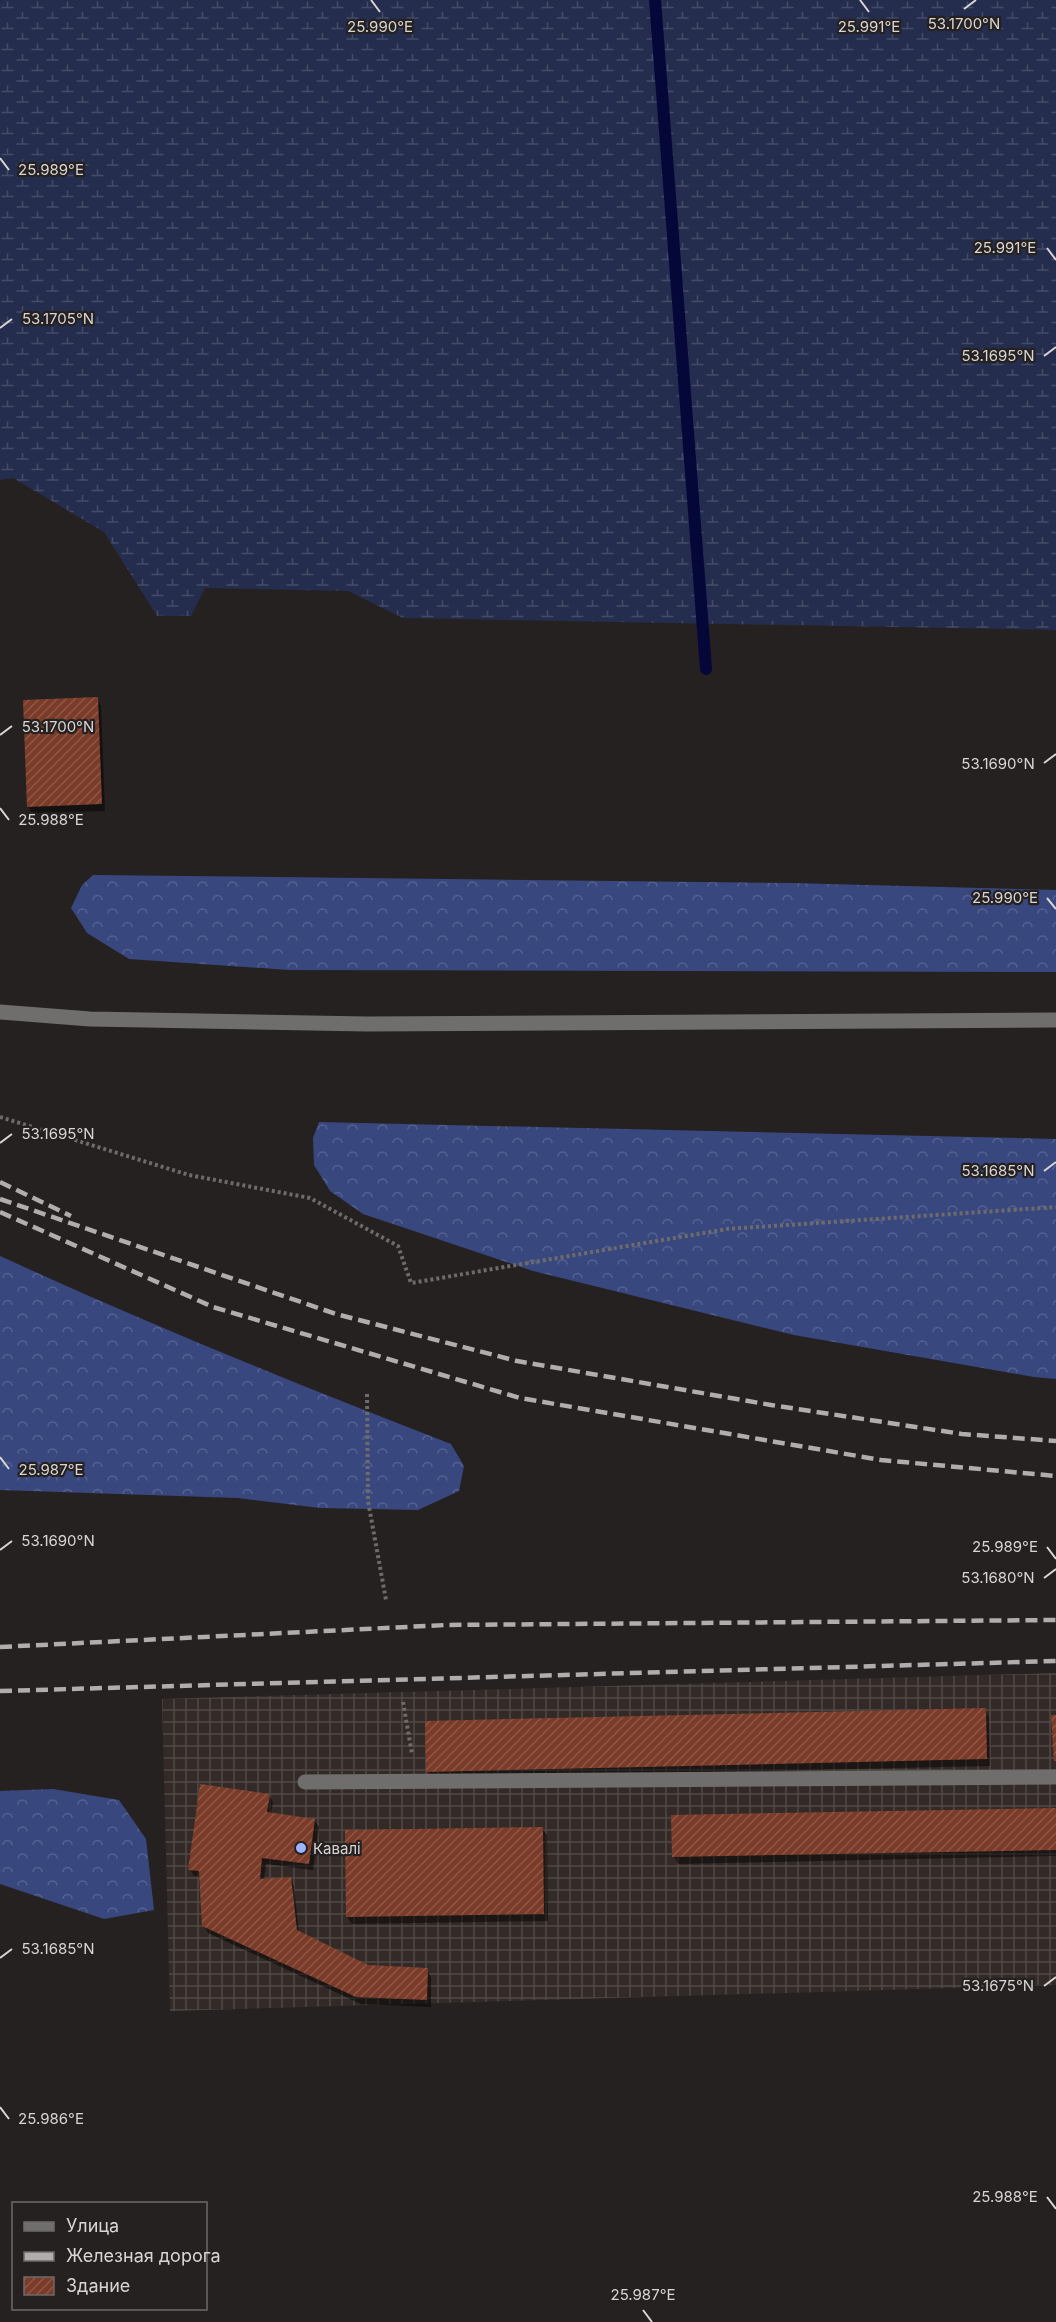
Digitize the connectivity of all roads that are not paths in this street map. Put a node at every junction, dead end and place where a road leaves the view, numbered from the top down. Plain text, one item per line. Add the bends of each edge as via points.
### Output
1 (0, 1011) edge
2 (1056, 1020) edge
3 (1056, 1777) edge
4 (305, 1782) dead end

1 - 2 street via 90,1020 367,1024
3 - 4 street

